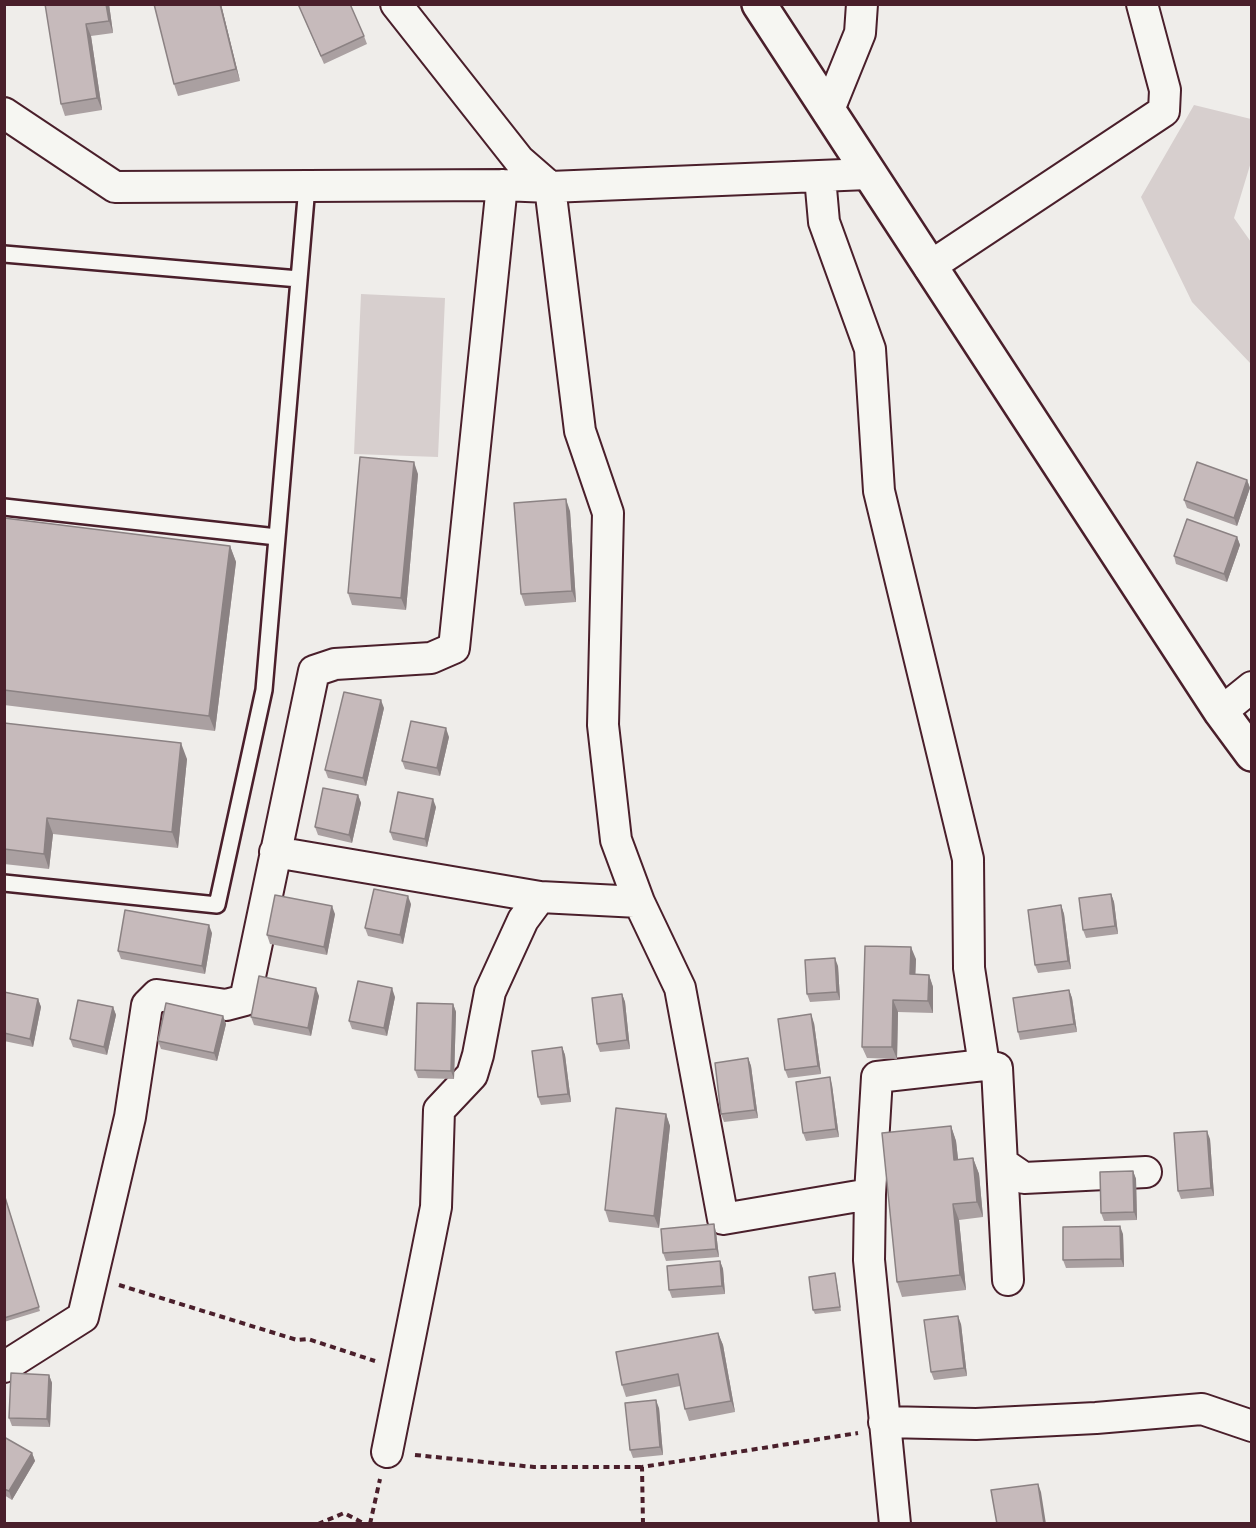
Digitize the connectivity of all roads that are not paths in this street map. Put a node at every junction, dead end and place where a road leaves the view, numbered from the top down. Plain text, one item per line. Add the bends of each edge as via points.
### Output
1 (396, 4) edge
2 (759, 4) edge
3 (862, 4) edge
4 (1142, 4) edge
5 (828, 112) junction
6 (4, 113) edge
7 (868, 174) junction
8 (820, 177) junction
9 (502, 185) junction
10 (307, 186) junction
11 (550, 187) junction
12 (4, 254) edge
13 (929, 267) junction
14 (299, 279) junction
15 (4, 507) edge
16 (277, 537) junction
17 (1251, 687) edge
18 (1221, 712) junction
19 (1251, 754) edge
20 (275, 852) junction
21 (4, 884) edge
22 (540, 897) junction
23 (639, 902) junction
24 (984, 1065) junction
25 (1002, 1163) junction
26 (1146, 1172) dead end
27 (870, 1194) junction
28 (1008, 1280) dead end
29 (4, 1367) edge
30 (884, 1425) junction
31 (1251, 1426) edge
32 (387, 1452) road end
33 (895, 1524) edge

1 - 11 street via 519,160
2 - 5 street
3 - 5 street via 861,33
4 - 13 street via 1165,90 1164,111
5 - 7 street
6 - 10 street via 115,187
7 - 8 street
7 - 13 street
8 - 11 street
8 - 24 street via 824,222 870,349 879,491 968,859 969,968
9 - 10 street
9 - 11 street
9 - 20 street via 454,648 431,658 335,664 314,672
10 - 14 lane
11 - 23 street via 580,431 608,513 603,725 616,840
12 - 14 lane
13 - 18 street
14 - 16 lane
15 - 16 lane
16 - 21 lane via 264,690 218,905
17 - 18 street
18 - 19 street
20 - 22 street
20 - 29 street via 245,1000 226,1005 157,995 147,1005 130,1117 83,1317
22 - 23 street
22 - 32 street via 523,920 490,992 472,1075 439,1110 436,1207
23 - 27 street via 680,987 723,1219
24 - 25 street via 997,1068
24 - 27 street via 877,1077
25 - 26 street via 1024,1178
25 - 28 street
27 - 30 street via 869,1260
30 - 31 street via 1096,1418 1202,1409
30 - 33 street

